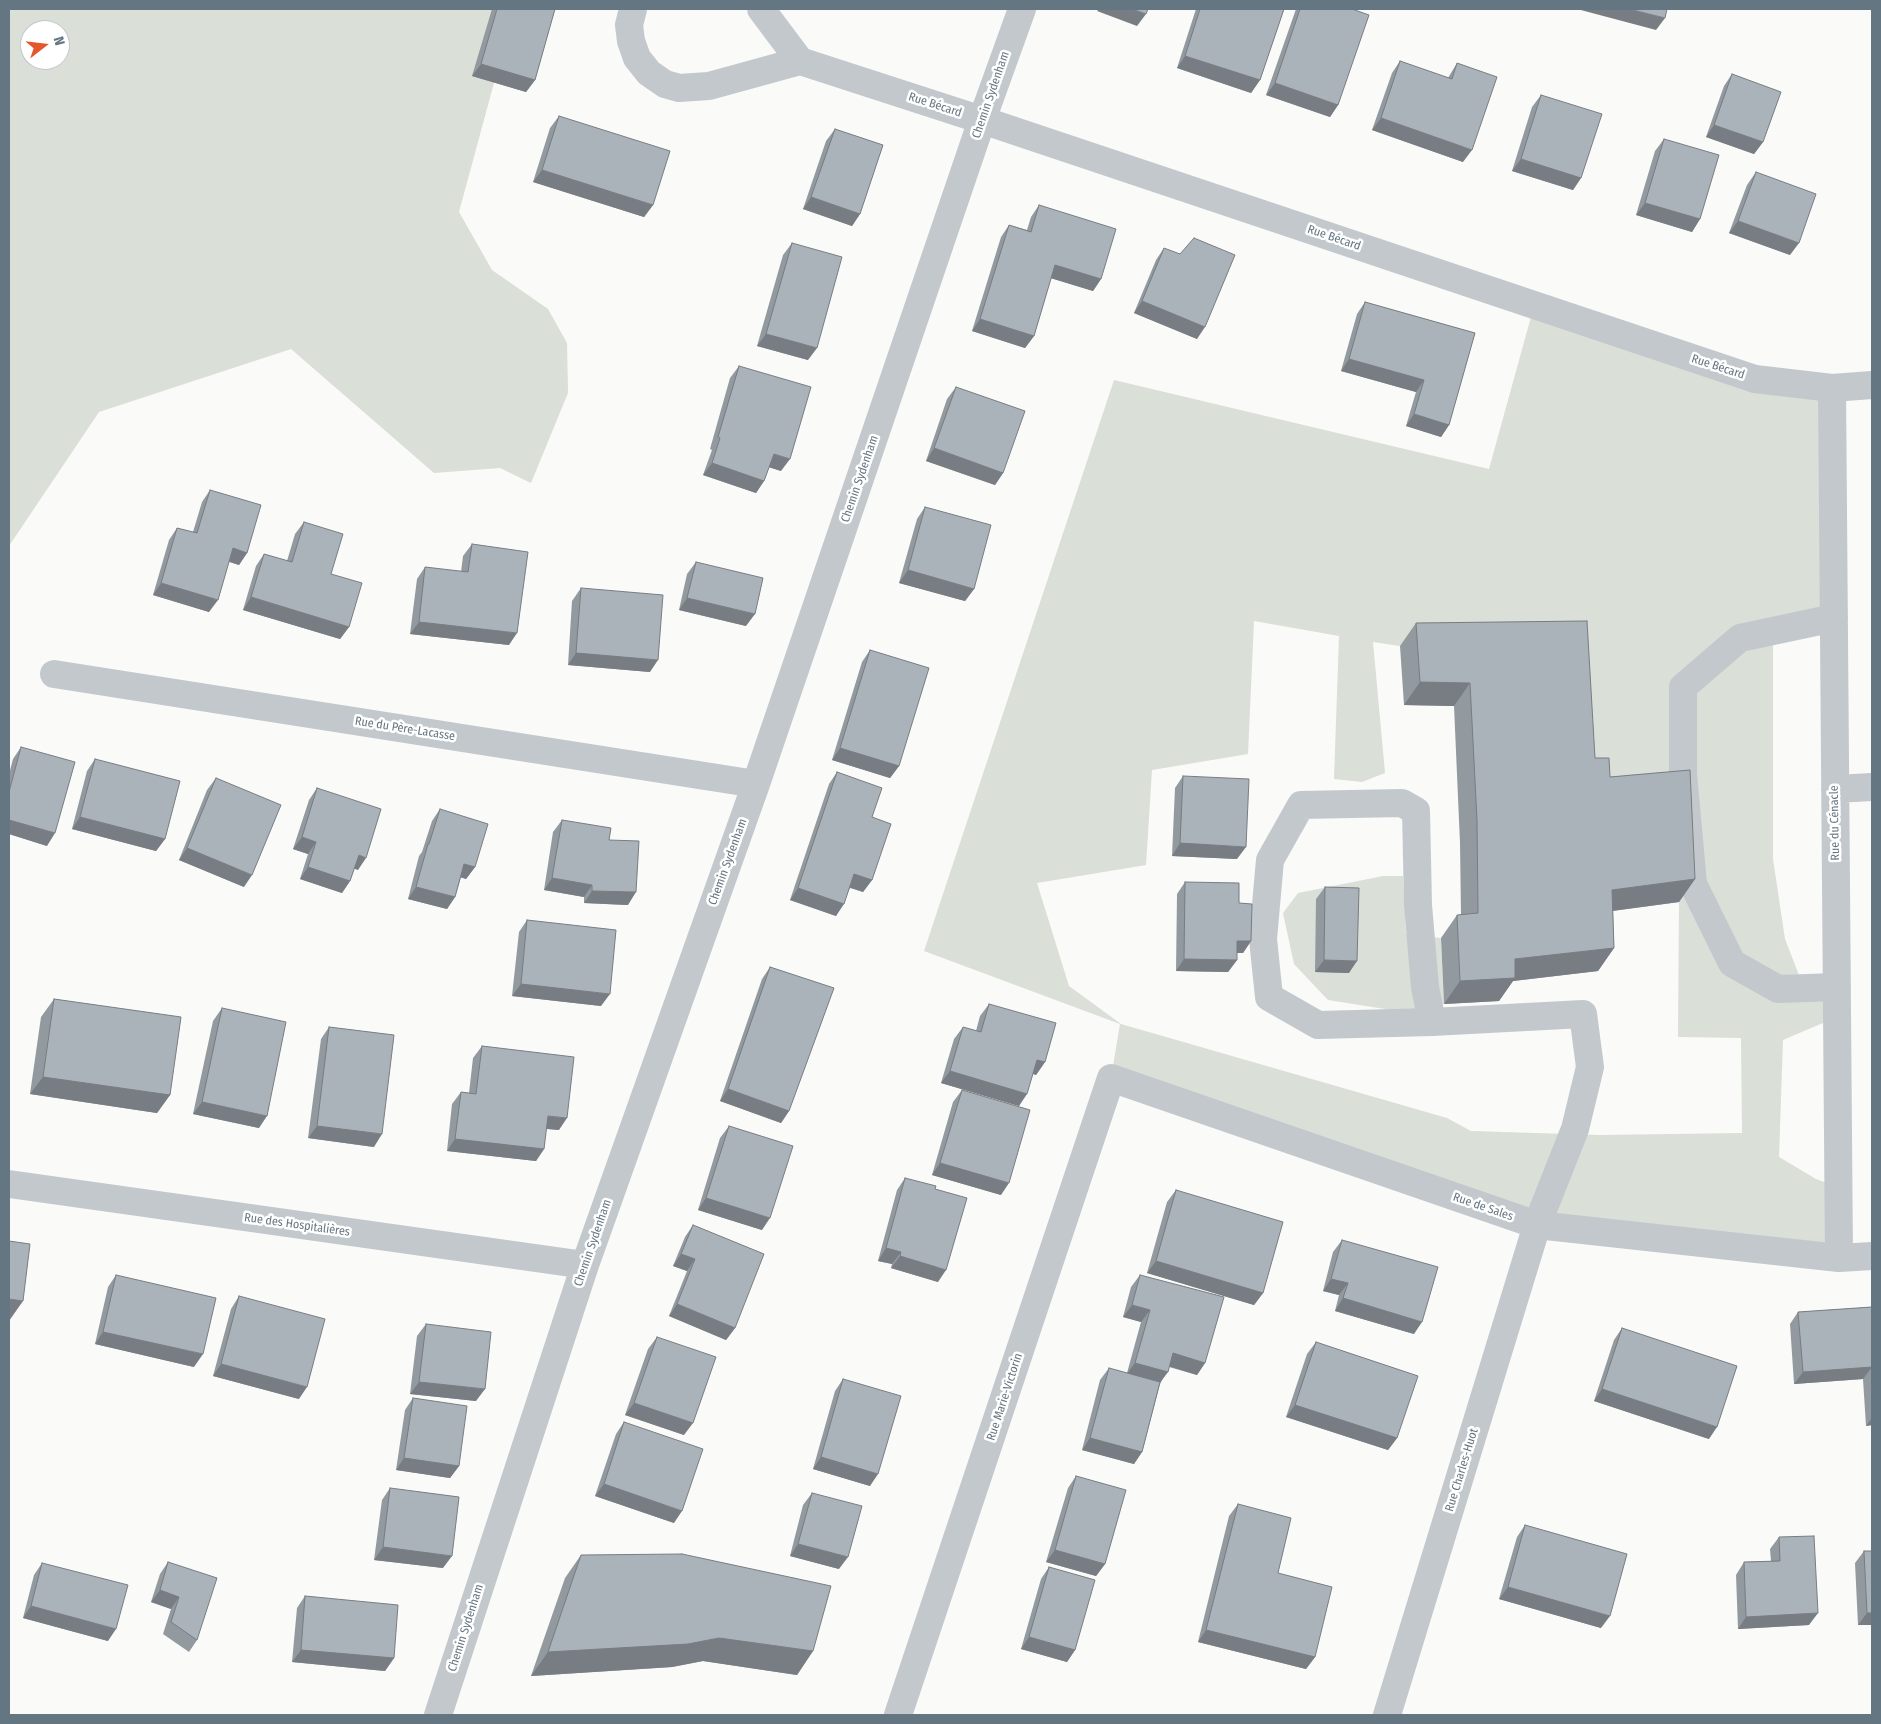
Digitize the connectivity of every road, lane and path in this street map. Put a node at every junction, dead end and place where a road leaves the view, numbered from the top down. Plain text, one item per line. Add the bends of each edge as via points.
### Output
1 (633, 9) edge
2 (761, 9) edge
3 (1022, 9) edge
4 (800, 61) junction
5 (982, 120) junction
6 (1872, 385) edge
7 (1832, 388) junction
8 (1834, 618) junction
9 (54, 674) dead end
10 (756, 784) junction
11 (1872, 787) edge
12 (1835, 789) junction
13 (1837, 987) junction
14 (1432, 1022) junction
15 (1111, 1078) joint
16 (9, 1184) edge
17 (1537, 1225) junction
18 (1872, 1256) edge
19 (1839, 1258) junction
20 (585, 1265) junction
21 (438, 1715) edge
22 (898, 1715) edge
23 (1386, 1715) edge

1 - 4 street via 629,25 637,58 664,84 679,88 709,86
2 - 4 street
3 - 5 street, Chemin Sydenham
4 - 5 street, Rue Bécard
5 - 7 street, Rue Bécard via 1755,379
5 - 10 street, Chemin Sydenham
6 - 7 street, Rue Bécard
7 - 8 street, Rue du Cénacle
8 - 12 street, Rue du Cénacle
8 - 13 street via 1740,638 1683,687 1683,765 1693,884 1732,964 1778,989
9 - 10 street, Rue du Père-Lacasse
10 - 20 street, Chemin Sydenham
11 - 12 street
12 - 13 street, Rue du Cénacle
13 - 19 street, Rue du Cénacle
14 - 14 street via 1318,1025 1269,997 1263,939 1270,860 1301,804 1402,803 1416,811 1418,905 1425,988
14 - 17 street, Rue Charles-Huot via 1583,1014 1590,1067 1574,1129
15 - 17 street, Rue de Sales
15 - 22 street, Rue Marie-Victorin
16 - 20 street, Rue des Hospitalières
17 - 19 street, Rue de Sales
17 - 23 street, Rue Charles-Huot
18 - 19 street, Rue de Sales
20 - 21 street, Chemin Sydenham

